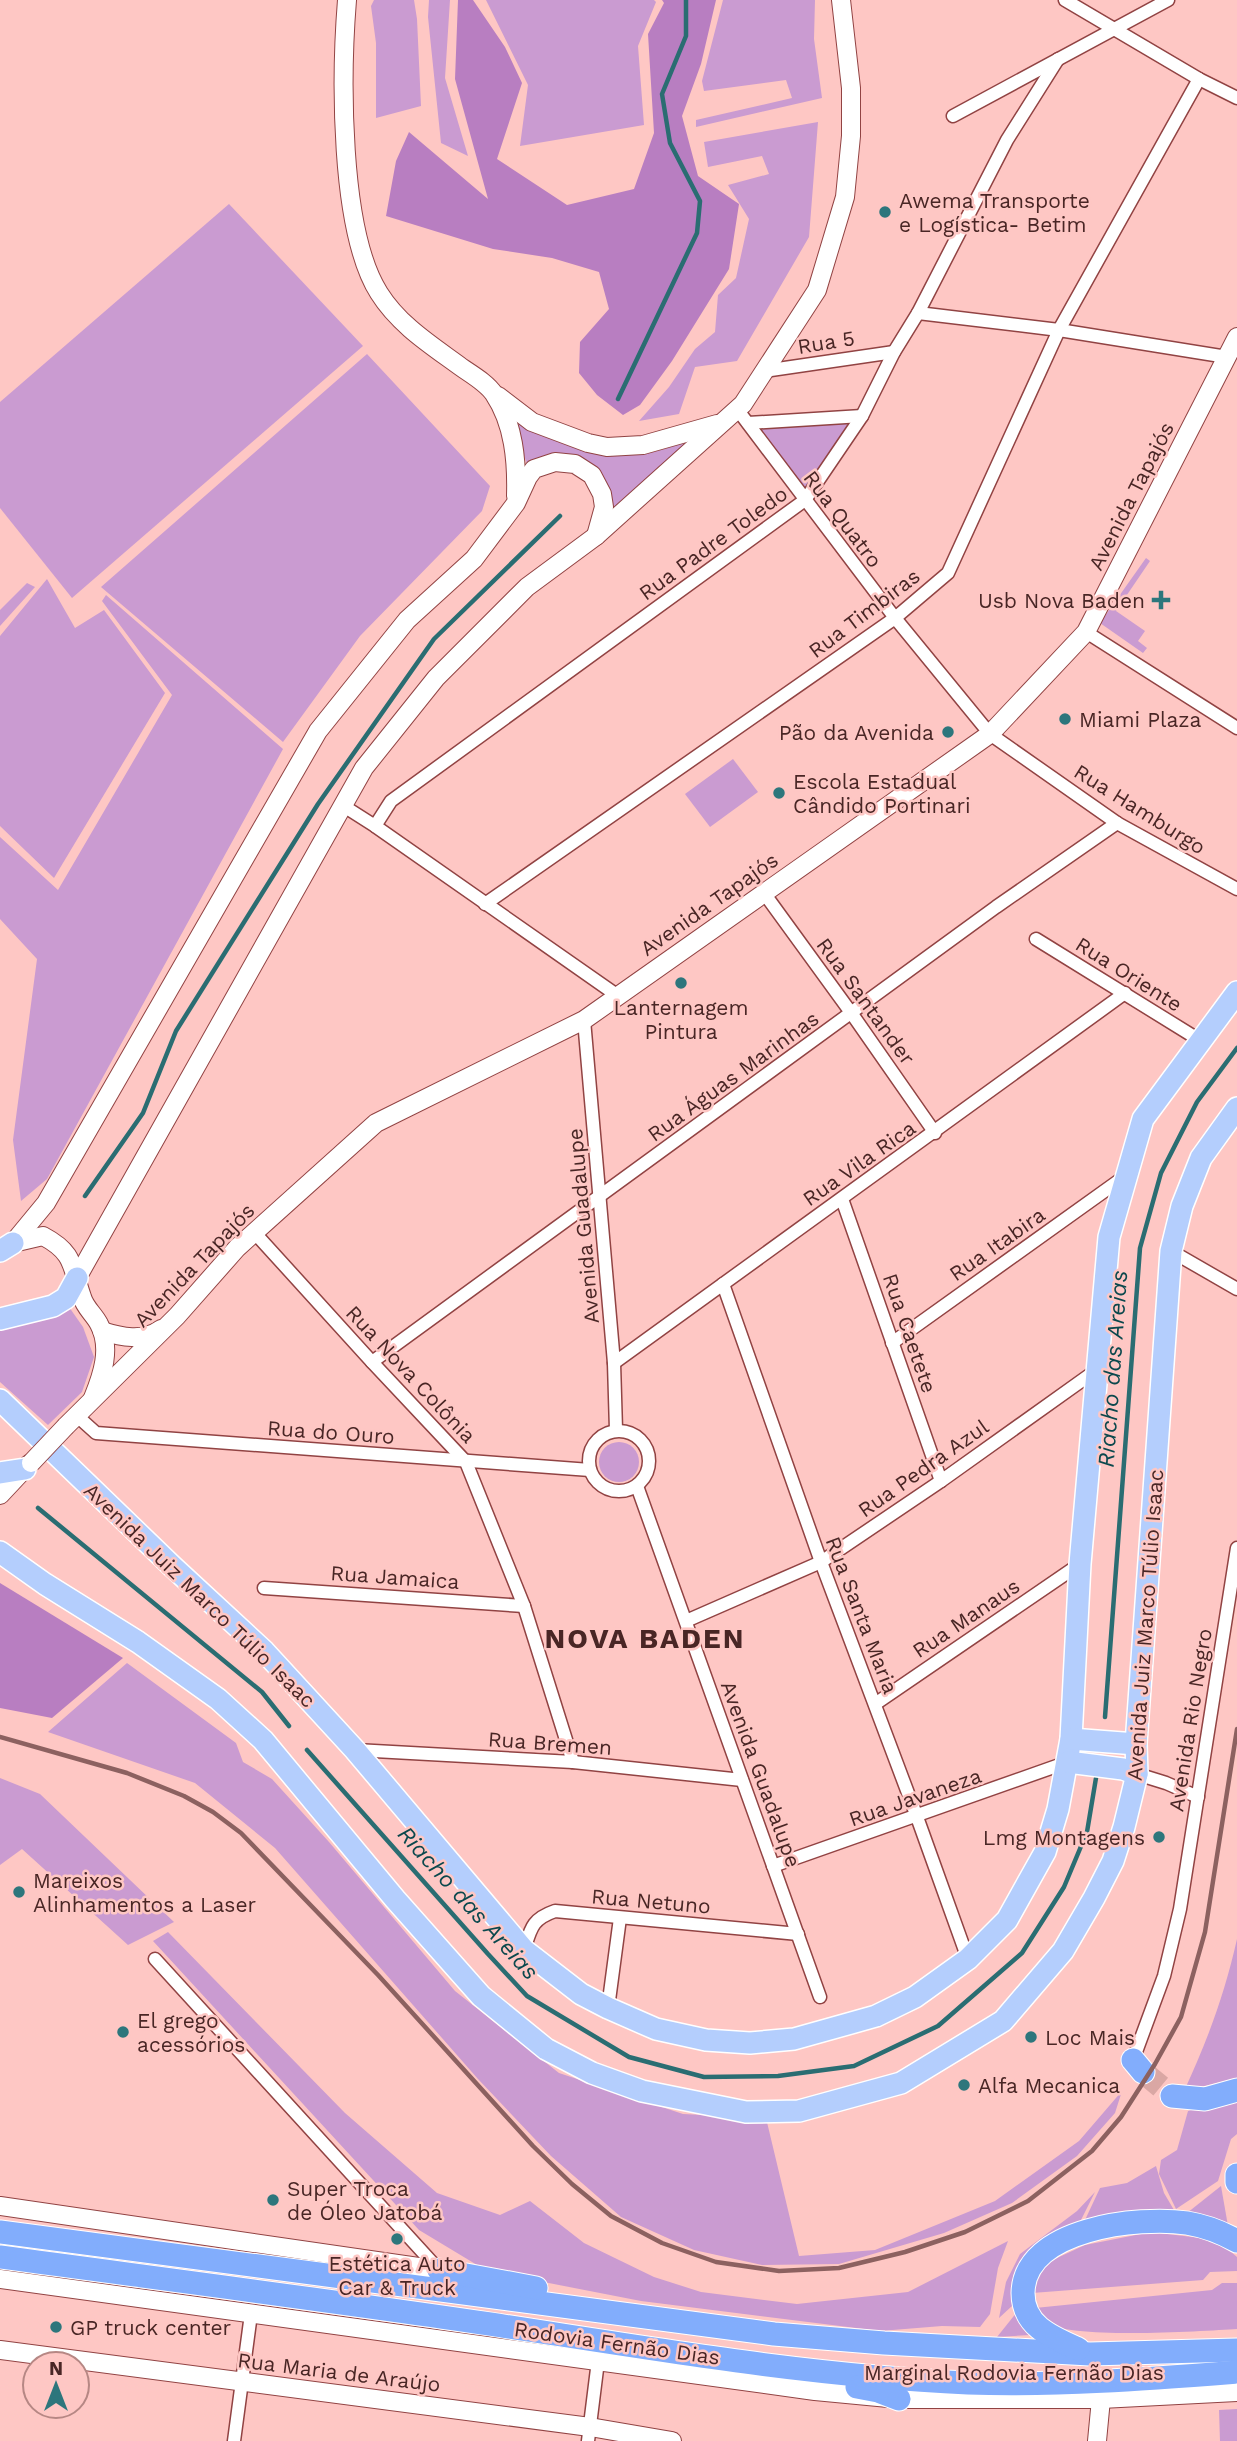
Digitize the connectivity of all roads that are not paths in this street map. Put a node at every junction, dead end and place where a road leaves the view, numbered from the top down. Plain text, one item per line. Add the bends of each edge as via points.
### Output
1 (347, 0) edge
2 (841, 0) edge
3 (1065, 0) edge
4 (1168, 0) edge
5 (1114, 28) junction
6 (1058, 59) junction
7 (1199, 79) junction
8 (1237, 98) edge
9 (953, 116) dead end
10 (918, 313) junction
11 (1059, 330) junction
12 (1237, 337) edge
13 (894, 352) junction
14 (1227, 357) junction
15 (764, 371) junction
16 (493, 391) junction
17 (743, 416) junction
18 (862, 416) junction
19 (722, 422) junction
20 (805, 500) junction
21 (516, 503) junction
22 (596, 536) junction
23 (895, 618) junction
24 (1086, 632) junction
25 (1237, 728) edge
26 (990, 734) junction
27 (342, 805) junction
28 (1116, 823) junction
29 (375, 825) junction
30 (1237, 889) edge
31 (764, 893) junction
32 (485, 904) junction
33 (1036, 939) dead end
34 (1237, 992) edge
35 (1125, 993) junction
36 (618, 996) junction
37 (852, 1014) junction
38 (584, 1020) junction
39 (1201, 1041) junction
40 (1237, 1108) edge
41 (935, 1133) junction
42 (1124, 1177) junction
43 (599, 1197) junction
44 (842, 1199) junction
45 (254, 1232) junction
46 (7, 1247) edge
47 (1171, 1251) junction
48 (77, 1278) junction
49 (723, 1284) junction
50 (1237, 1289) edge
51 (177, 1316) junction
52 (0, 1319) edge
53 (102, 1331) junction
54 (892, 1343) junction
55 (372, 1362) junction
56 (614, 1363) junction
57 (1098, 1369) junction
58 (0, 1400) edge
59 (92, 1402) junction
60 (71, 1421) junction
61 (616, 1430) junction
62 (466, 1462) junction
63 (28, 1466) junction
64 (590, 1470) junction
65 (0, 1473) edge
66 (941, 1480) junction
67 (637, 1486) junction
68 (0, 1495) edge
69 (1237, 1548) edge
70 (0, 1552) edge
71 (821, 1562) junction
72 (1080, 1564) junction
73 (264, 1588) dead end
74 (524, 1606) junction
75 (686, 1621) junction
76 (874, 1704) junction
77 (1071, 1739) junction
78 (1136, 1744) junction
79 (355, 1750) junction
80 (573, 1762) junction
81 (1068, 1762) junction
82 (1137, 1774) junction
83 (742, 1780) junction
84 (1198, 1797) junction
85 (917, 1817) junction
86 (773, 1866) junction
87 (620, 1918) junction
88 (797, 1934) junction
89 (524, 1950) junction
90 (155, 1959) dead end
91 (968, 1959) junction
92 (820, 1997) dead end
93 (608, 2008) junction
94 (1138, 2066) dead end
95 (1237, 2090) edge
96 (1172, 2096) tunnel mouth
97 (1237, 2175) edge
98 (1237, 2182) edge
99 (0, 2206) edge
100 (0, 2232) edge
101 (1237, 2242) edge
102 (0, 2257) edge
103 (439, 2270) junction
104 (0, 2279) edge
105 (251, 2314) junction
106 (734, 2328) junction
107 (0, 2350) edge
108 (659, 2350) junction
109 (1237, 2350) edge
110 (1090, 2354) junction
111 (598, 2361) junction
112 (1237, 2372) edge
113 (243, 2383) junction
114 (1237, 2392) edge
115 (899, 2399) junction
116 (1101, 2399) junction
117 (589, 2434) edge
118 (234, 2441) edge
119 (672, 2441) edge
120 (1097, 2441) edge

1 - 16 main road via 342,56 357,239 378,291 395,314
2 - 15 main road via 851,88 845,197 817,289
3 - 5 street
4 - 5 street
5 - 6 street
5 - 7 street
6 - 9 street
6 - 10 street, Rua Padre Toledo via 1007,140
7 - 8 street
7 - 11 street, Rua Timbiras
10 - 11 street
10 - 13 street, Rua Padre Toledo
11 - 14 street
11 - 23 street, Rua Timbiras via 948,573
12 - 14 main road, Avenida Tapajós
13 - 15 street, Rua 5
13 - 18 street, Rua Padre Toledo
14 - 24 main road, Avenida Tapajós
15 - 17 main road
16 - 19 main road via 532,422 607,447 643,446
16 - 21 main road via 506,417 516,456
17 - 18 street
17 - 19 main road
17 - 20 street, Rua Quatro
18 - 20 street, Rua Padre Toledo
19 - 22 main road
20 - 23 street, Rua Quatro
20 - 29 street, Rua Padre Toledo via 391,802
21 - 22 main road via 534,469 555,461 575,464 592,475 602,494 604,507
21 - 46 main road via 474,559 407,620 318,730 46,1203
22 - 27 main road via 527,587 436,678 364,768
23 - 26 street, Rua Quatro
23 - 32 street, Rua Timbiras
24 - 25 street
24 - 26 main road, Avenida Tapajós
26 - 28 street, Rua Hamburgo
26 - 31 main road, Avenida Tapajós
27 - 29 street
27 - 48 main road
28 - 30 street, Rua Hamburgo
28 - 37 street, Rua Águas Marinhas
29 - 32 street
31 - 36 main road, Avenida Tapajós
31 - 37 street, Rua Santander
32 - 36 street
33 - 35 street, Rua Oriente
34 - 39 main road, Avenida Juiz Marco Túlio Isaac
35 - 39 street, Rua Oriente
35 - 41 street, Rua Vila Rica
36 - 38 main road, Avenida Tapajós
37 - 41 street, Rua Santander
37 - 43 street, Rua Águas Marinhas
38 - 43 street, Avenida Guadalupe
38 - 45 main road, Avenida Tapajós via 376,1123
39 - 42 main road, Avenida Juiz Marco Túlio Isaac via 1143,1119
40 - 47 main road, Avenida Juiz Marco Túlio Isaac via 1201,1158 1181,1206
41 - 44 street, Rua Vila Rica
42 - 54 street, Rua Itabira
42 - 57 main road, Avenida Juiz Marco Túlio Isaac via 1109,1237
43 - 55 street, Rua Águas Marinhas
43 - 56 street, Avenida Guadalupe
44 - 49 street, Rua Vila Rica
44 - 54 street, Rua Caetete
45 - 51 main road, Avenida Tapajós
45 - 55 street, Rua Nova Colônia
46 - 48 main road via 43,1236 68,1254
47 - 50 street
47 - 78 main road, Avenida Juiz Marco Túlio Isaac
48 - 52 main road via 66,1298 52,1306
48 - 53 main road via 86,1307
49 - 56 street, Rua Vila Rica
49 - 71 street, Rua Santa Maria
51 - 53 main road via 152,1335 122,1338
51 - 59 main road, Avenida Tapajós
53 - 59 main road via 104,1365
54 - 66 street, Rua Caetete
55 - 62 street, Rua Nova Colônia
56 - 61 street, Avenida Guadalupe
57 - 66 street, Rua Pedra Azul
57 - 72 main road, Avenida Juiz Marco Túlio Isaac
58 - 79 main road, Avenida Juiz Marco Túlio Isaac via 264,1651
59 - 60 main road, Avenida Tapajós
60 - 62 street, Rua do Ouro via 96,1433
60 - 63 main road, Avenida Tapajós, bridge
61 - 64 street via 594,1444
61 - 67 street via 636,1435 648,1450 649,1470
62 - 64 street, Rua do Ouro
62 - 74 street, Rua Nova Colônia
63 - 65 main road
63 - 68 main road
64 - 67 street via 594,1479 610,1490
66 - 71 street, Rua Pedra Azul
67 - 75 street, Avenida Guadalupe
69 - 84 street, Avenida Rio Negro
70 - 82 main road, Avenida Juiz Marco Túlio Isaac via 218,1699 254,1732 481,1996 545,2049 630,2087 693,2103 746,2112 799,2111 901,2083 1003,2021 1063,1951 1094,1898 1116,1850
71 - 75 street, Rua Pedra Azul
71 - 76 street, Rua Santa Maria
72 - 76 street, Rua Manaus
72 - 77 main road, Avenida Juiz Marco Túlio Isaac
73 - 74 street, Rua Jamaica
74 - 80 street, Rua Nova Colônia
75 - 83 street, Avenida Guadalupe
76 - 85 street, Rua Santa Maria
77 - 78 main road
77 - 81 main road, Avenida Juiz Marco Túlio Isaac
78 - 82 main road, Avenida Juiz Marco Túlio Isaac
79 - 80 street, Rua Bremen
79 - 89 main road, Avenida Juiz Marco Túlio Isaac
80 - 83 street, Rua Bremen
81 - 82 main road
81 - 85 street, Rua Javaneza
81 - 91 main road, Avenida Juiz Marco Túlio Isaac via 1045,1852 1007,1920
82 - 84 street
83 - 86 street, Avenida Guadalupe
84 - 94 street, Avenida Rio Negro via 1180,1909
85 - 86 street, Rua Javaneza
85 - 91 street, Rua Santa Maria
86 - 88 street, Avenida Guadalupe
87 - 88 street, Rua Netuno
87 - 89 street, Rua Netuno via 555,1911 539,1916
87 - 93 street
88 - 92 street, Avenida Guadalupe
89 - 93 main road, Avenida Juiz Marco Túlio Isaac via 581,1994
90 - 103 street
91 - 93 main road, Avenida Juiz Marco Túlio Isaac via 915,1997 876,2016 794,2039 706,2040 656,2029
95 - 96 highway via 1205,2099
97 - 98 highway
99 - 103 main road
100 - 106 highway, Rodovia Fernão Dias
101 - 110 highway via 1208,2227 1170,2221 1092,2230 1045,2249 1023,2280 1030,2321 1050,2336
102 - 108 highway, Rodovia Fernão Dias
103 - 106 highway
104 - 105 main road, Marginal Rodovia Fernão Dias
105 - 111 main road, Marginal Rodovia Fernão Dias
105 - 113 street
106 - 110 highway, Rodovia Fernão Dias via 884,2343
107 - 113 main road, Rua Maria de Araújo
108 - 112 highway, Rodovia Fernão Dias via 880,2378 970,2383 1109,2382
108 - 115 highway via 687,2360 878,2391
109 - 110 highway, Rodovia Fernão Dias
111 - 115 main road, Marginal Rodovia Fernão Dias
111 - 117 street
113 - 117 main road, Rua Maria de Araújo
113 - 118 street
114 - 116 main road, Marginal Rodovia Fernão Dias
115 - 116 main road, Marginal Rodovia Fernão Dias
116 - 120 main road
117 - 119 main road, Rua Maria de Araújo

